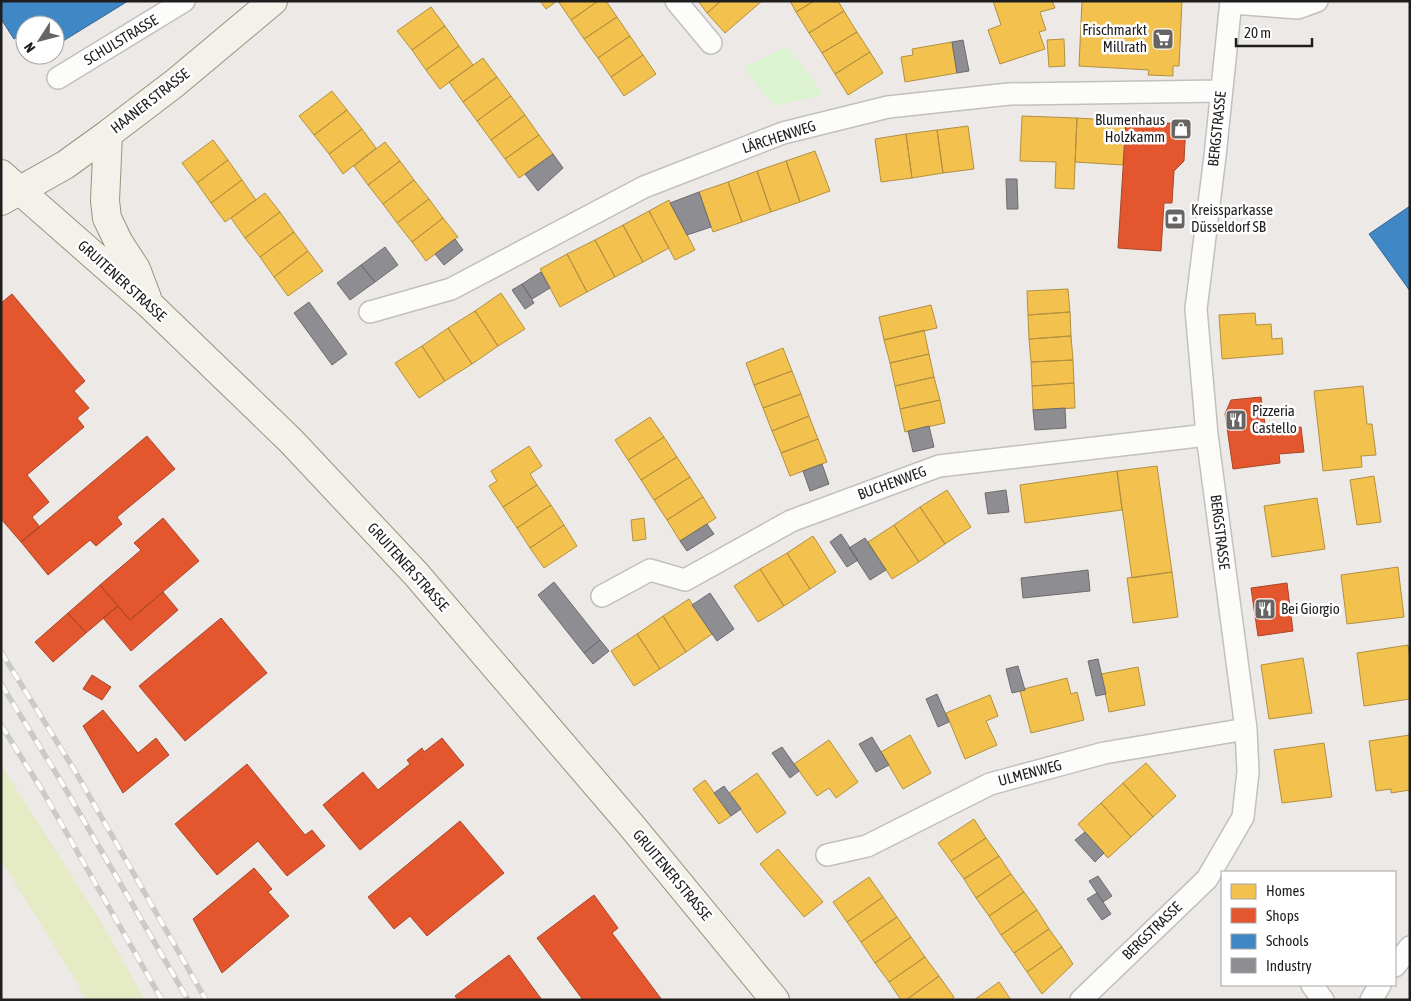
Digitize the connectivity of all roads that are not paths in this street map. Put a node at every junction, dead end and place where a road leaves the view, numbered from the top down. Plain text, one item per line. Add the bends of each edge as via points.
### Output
1 (184, 1) edge
2 (273, 1) edge
3 (676, 1) edge
4 (1318, 1) edge
5 (1231, 2) edge
6 (711, 43) dead end
7 (58, 78) dead end
8 (1221, 91) junction
9 (108, 134) junction
10 (7, 188) edge
11 (149, 304) junction
12 (370, 312) dead end
13 (1207, 435) junction
14 (602, 596) dead end
15 (1246, 729) junction
16 (827, 855) dead end
17 (1410, 947) edge
18 (1396, 965) edge
19 (1313, 986) edge
20 (1379, 986) edge
21 (775, 1000) edge
22 (1081, 1000) edge
23 (1324, 1000) edge
24 (1371, 1000) edge

1 - 7 street, SCHULSTRASSE
2 - 9 main road, HAANER STRASSE
3 - 6 street
4 - 5 street via 1298,8
5 - 8 street, BERGSTRASSE
8 - 12 street, LÄRCHENWEG via 999,95 888,107 783,133 644,186 450,289
8 - 13 street, BERGSTRASSE via 1196,309
9 - 10 main road, HAANER STRASSE via 65,165
9 - 11 main road via 105,201 108,218 136,269
10 - 11 main road, GRUITENER STRASSE
11 - 21 main road, GRUITENER STRASSE via 291,441 416,574
13 - 14 street, BUCHENWEG via 939,466 791,521 685,580 650,570
13 - 15 street, BERGSTRASSE
15 - 16 street, ULMENWEG via 1104,752 990,784 867,846
15 - 22 street, BERGSTRASSE via 1248,772 1243,817 1207,879
17 - 18 street
19 - 23 street
20 - 24 street

